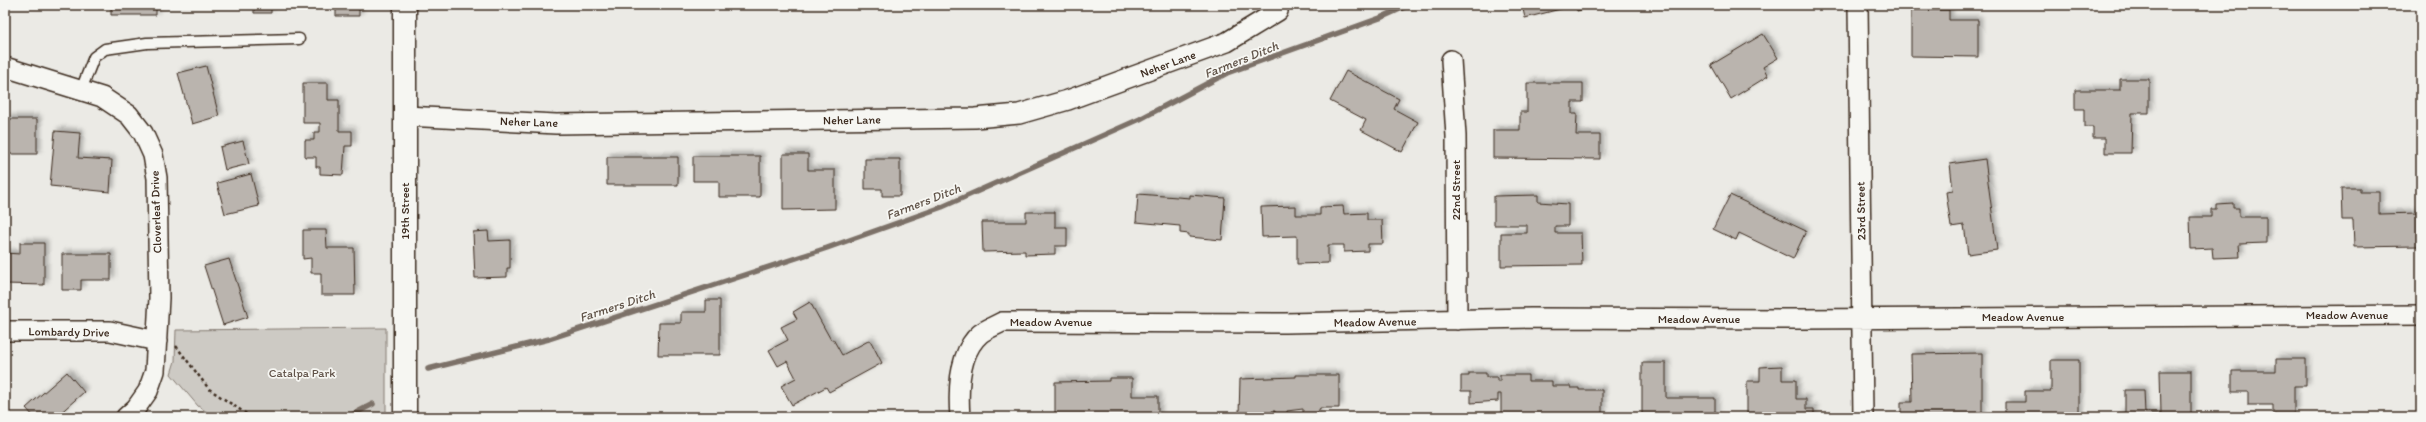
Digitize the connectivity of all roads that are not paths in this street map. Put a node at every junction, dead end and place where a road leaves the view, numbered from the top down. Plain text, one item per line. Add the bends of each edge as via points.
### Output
1 (405, 5) edge
2 (1858, 5) edge
3 (1278, 11) dead end
4 (299, 39) dead end
5 (1451, 60) dead end
6 (5, 67) edge
7 (81, 90) junction
8 (406, 116) junction
9 (2421, 315) edge
10 (1862, 318) junction
11 (1457, 320) junction
12 (5, 331) edge
13 (157, 341) junction
14 (126, 417) edge
15 (405, 417) edge
16 (960, 417) edge
17 (1863, 417) edge

1 - 8 street, 19th Street
2 - 10 street, 23rd Street
3 - 8 street, Neher Lane via 1227,42 1068,100 1019,114 975,118 556,124
4 - 7 lane via 147,43 105,49 94,57
5 - 11 street, 22nd Street via 1456,136
6 - 7 street, Cloverleaf Drive
7 - 13 street, Cloverleaf Drive via 102,97 128,114 144,133 153,155 157,178
8 - 15 street, 19th Street
9 - 10 street, Meadow Avenue
10 - 11 street, Meadow Avenue
10 - 17 street, 23rd Street
11 - 16 street, Meadow Avenue via 1285,324 1002,322 981,334 972,343 964,359 959,402
12 - 13 street, Lombardy Drive via 110,331
13 - 14 street, Cloverleaf Drive via 155,371 148,391

